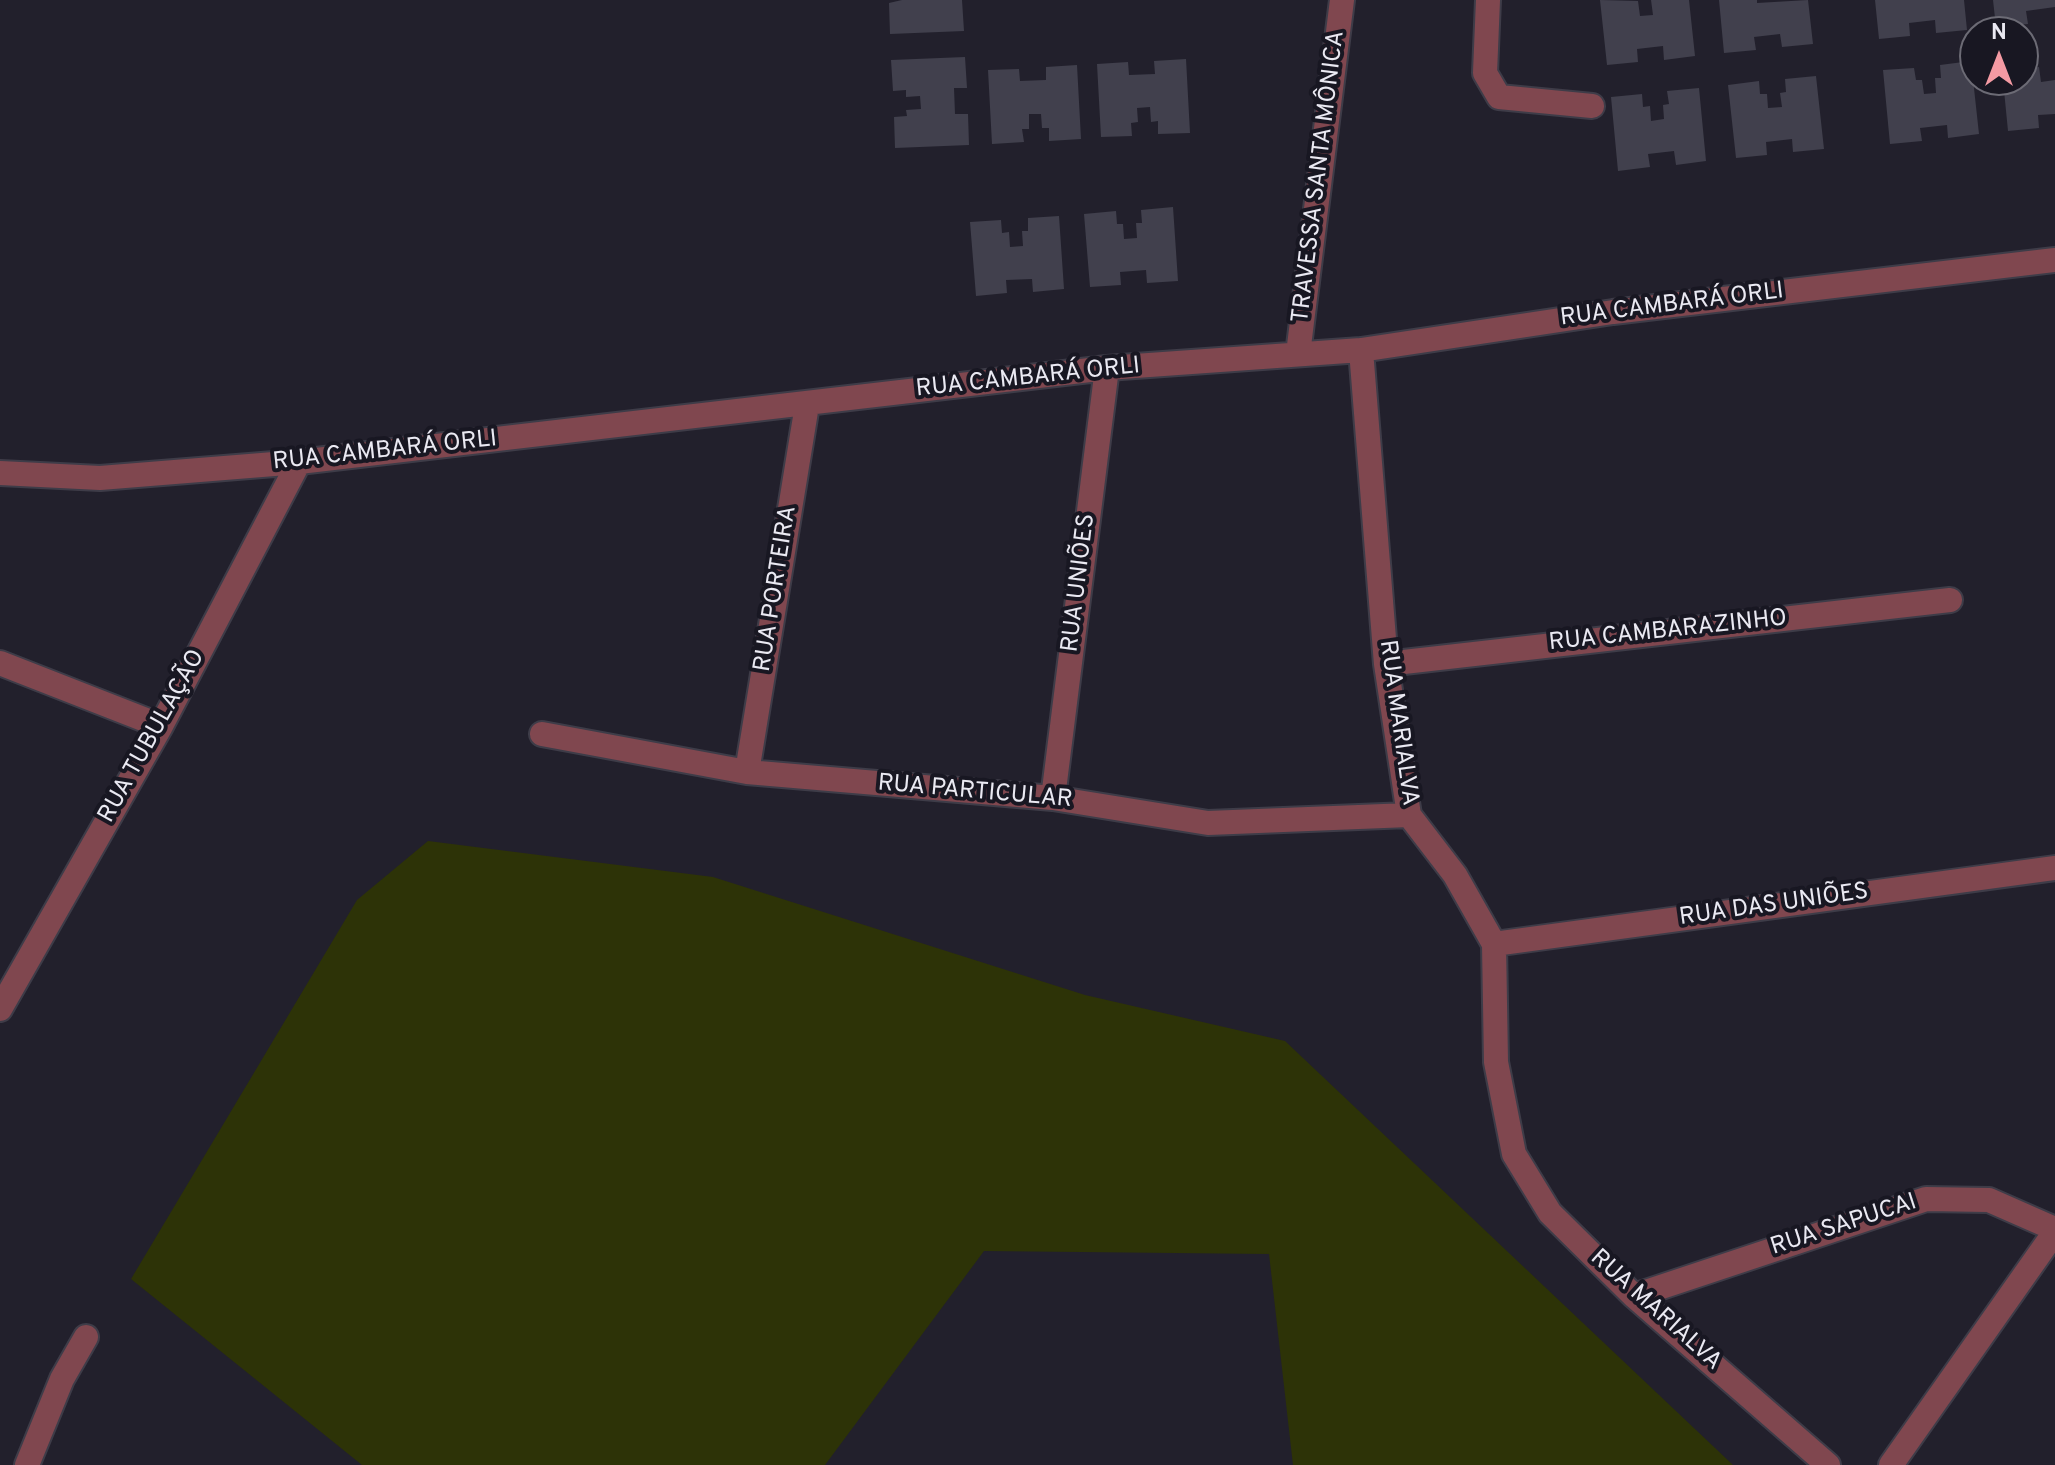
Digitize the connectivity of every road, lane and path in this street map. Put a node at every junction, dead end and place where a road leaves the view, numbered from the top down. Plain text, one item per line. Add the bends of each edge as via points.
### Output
1 (1342, 0) edge
2 (1488, 0) edge
3 (1592, 106) dead end
4 (2055, 260) edge
5 (1361, 350) junction
6 (1298, 354) junction
7 (1107, 368) junction
8 (807, 405) junction
9 (299, 462) junction
10 (0, 473) edge
11 (1950, 600) dead end
12 (0, 663) edge
13 (1386, 664) junction
14 (161, 726) junction
15 (542, 734) dead end
16 (747, 772) junction
17 (1053, 798) junction
18 (1409, 815) junction
19 (2055, 868) edge
20 (1494, 944) junction
21 (0, 1009) edge
22 (2055, 1231) edge
23 (1634, 1296) junction
24 (86, 1337) dead end
25 (27, 1465) edge
26 (1828, 1465) edge
27 (1891, 1465) edge

1 - 6 street, TRAVESSA SANTA MÔNICA
2 - 3 street via 1485,73 1499,97
4 - 5 street, RUA CAMBARÁ ORLI via 1613,312
5 - 6 street, RUA CAMBARÁ ORLI
5 - 13 street, RUA MARIALVA
6 - 7 street, RUA CAMBARÁ ORLI
7 - 8 street, RUA CAMBARÁ ORLI
7 - 17 street, RUA UNIÕES
8 - 9 street, RUA CAMBARÁ ORLI
8 - 16 street, RUA PORTEIRA
9 - 10 street, RUA CAMBARÁ ORLI via 100,478
9 - 14 street, RUA TUBULAÇÃO
11 - 13 street, RUA CAMBARAZINHO
12 - 14 street
13 - 18 street, RUA MARIALVA
14 - 21 street, RUA TUBULAÇÃO
15 - 16 street, RUA PARTICULAR
16 - 17 street, RUA PARTICULAR
17 - 18 street, RUA PARTICULAR via 1208,823
18 - 20 street, RUA MARIALVA via 1455,875
19 - 20 street, RUA DAS UNIÕES
20 - 23 street, RUA MARIALVA via 1496,1062 1514,1154 1550,1213
22 - 23 street, RUA SAPUCAI via 1989,1200 1926,1199
22 - 27 street
23 - 26 street, RUA MARIALVA
24 - 25 street via 62,1379

